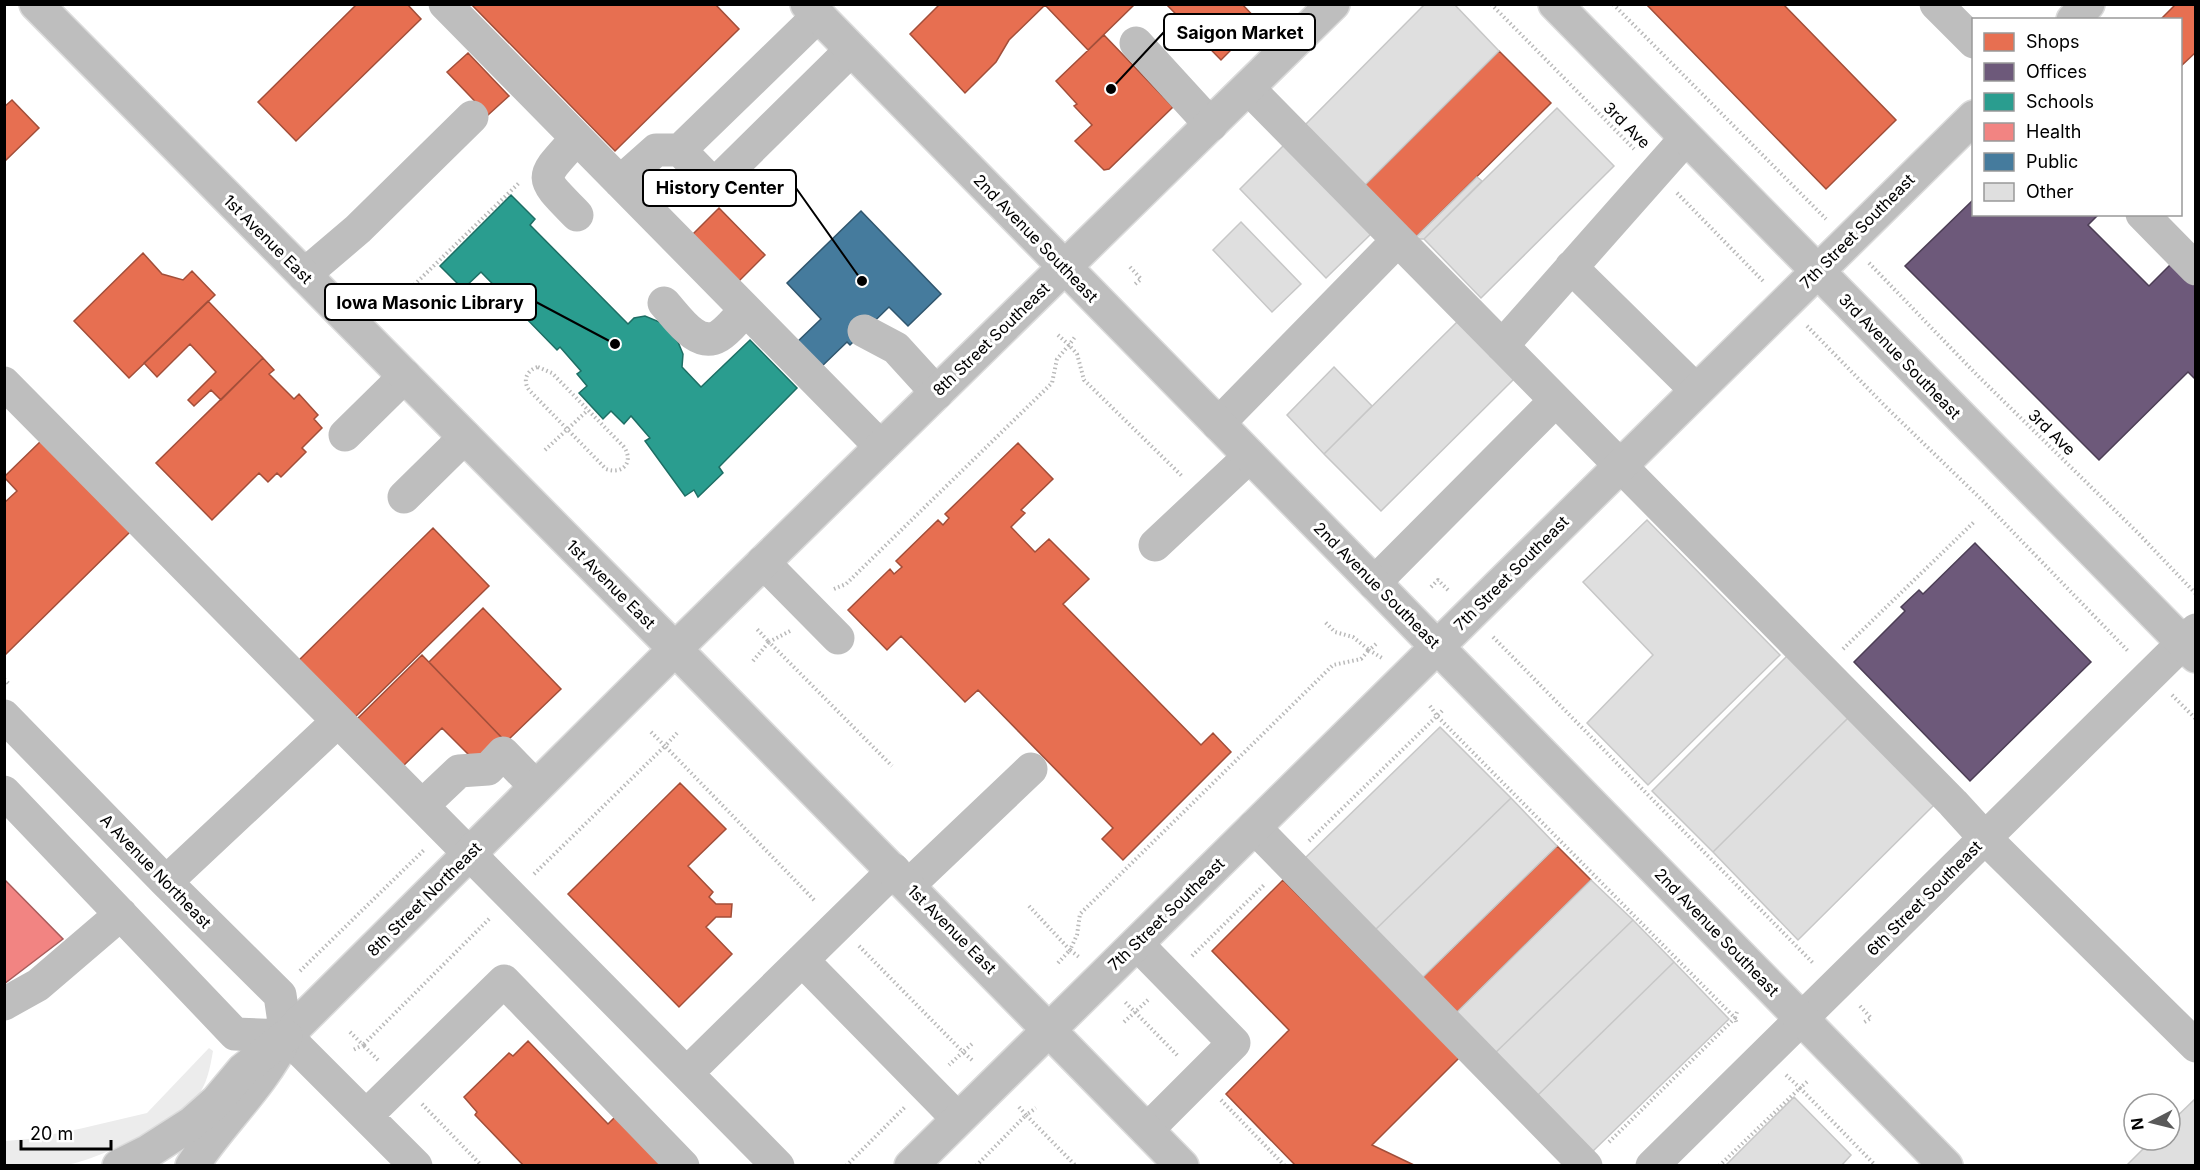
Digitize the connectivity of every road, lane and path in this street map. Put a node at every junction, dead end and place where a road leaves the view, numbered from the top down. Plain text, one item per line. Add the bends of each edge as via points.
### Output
1 (36, 4) edge
2 (445, 4) edge
3 (1333, 4) edge
4 (1491, 4) edge
5 (1555, 4) edge
6 (1613, 4) edge
7 (1936, 4) edge
8 (2088, 4) edge
9 (812, 10) edge
10 (2075, 18) edge
11 (1972, 40) edge
12 (1136, 43) dead end
13 (851, 50) junction
14 (1248, 88) junction
15 (472, 117) dead end
16 (1972, 119) edge
17 (1211, 124) junction
18 (577, 138) junction
19 (1686, 138) junction
20 (681, 150) junction
21 (1656, 172) junction
22 (525, 177) dead end
23 (620, 182) junction
24 (577, 215) dead end
25 (2144, 216) edge
26 (1824, 217) dead end
27 (1398, 240) junction
28 (1745, 262) dead end
29 (1065, 267) junction
30 (1130, 267) dead end
31 (1571, 267) junction
32 (2196, 269) edge
33 (1817, 271) junction
34 (304, 275) junction
35 (414, 285) dead end
36 (1133, 286) dead end
37 (1891, 286) dead end
38 (664, 303) dead end
39 (746, 310) junction
40 (864, 332) dead end
41 (1058, 335) dead end
42 (1816, 335) dead end
43 (1076, 337) dead end
44 (1069, 345) junction
45 (1502, 346) junction
46 (405, 376) junction
47 (4, 383) edge
48 (1696, 390) junction
49 (936, 393) junction
50 (1555, 401) junction
51 (588, 410) junction
52 (1218, 424) junction
53 (567, 429) junction
54 (345, 435) dead end
55 (465, 437) junction
56 (881, 447) junction
57 (546, 450) dead end
58 (1250, 456) junction
59 (1619, 466) junction
60 (1183, 478) dead end
61 (404, 497) dead end
62 (1974, 522) dead end
63 (1155, 545) dead end
64 (763, 562) junction
65 (1374, 583) junction
66 (1431, 587) dead end
67 (1449, 591) dead end
68 (2196, 594) edge
69 (810, 610) junction
70 (1324, 622) dead end
71 (756, 628) dead end
72 (2111, 634) dead end
73 (1493, 637) dead end
74 (838, 638) dead end
75 (769, 642) junction
76 (2191, 643) edge
77 (1376, 644) dead end
78 (1438, 646) junction
79 (675, 649) junction
80 (1369, 650) junction
81 (1382, 659) dead end
82 (753, 661) dead end
83 (1822, 670) junction
84 (4, 679) edge
85 (9, 702) edge
86 (2179, 702) dead end
87 (1430, 706) dead end
88 (1444, 709) dead end
89 (1437, 716) junction
90 (2196, 719) edge
91 (338, 721) junction
92 (651, 732) dead end
93 (678, 732) dead end
94 (665, 746) junction
95 (892, 766) dead end
96 (1031, 769) dead end
97 (536, 787) junction
98 (4, 792) edge
99 (422, 806) junction
100 (1254, 827) junction
101 (445, 829) junction
102 (1985, 838) junction
103 (469, 854) junction
104 (1288, 862) junction
105 (901, 878) junction
106 (166, 882) junction
107 (512, 896) junction
108 (1029, 906) dead end
109 (121, 914) junction
110 (838, 924) junction
111 (1137, 944) junction
112 (1070, 950) junction
113 (1080, 959) dead end
114 (802, 960) junction
115 (1058, 963) dead end
116 (1814, 964) dead end
117 (290, 969) dead end
118 (1170, 978) junction
119 (1125, 1002) dead end
120 (4, 1004) edge
121 (1857, 1004) dead end
122 (1135, 1012) junction
123 (1737, 1012) dead end
124 (1735, 1018) junction
125 (1802, 1019) junction
126 (1124, 1023) dead end
127 (1863, 1023) dead end
128 (1737, 1024) dead end
129 (1049, 1028) junction
130 (350, 1032) dead end
131 (286, 1036) junction
132 (973, 1042) dead end
133 (363, 1045) junction
134 (2196, 1046) edge
135 (353, 1050) dead end
136 (963, 1052) junction
137 (972, 1060) dead end
138 (687, 1073) junction
139 (1786, 1075) dead end
140 (1200, 1078) junction
141 (1808, 1081) dead end
142 (400, 1083) junction
143 (926, 1087) junction
144 (1800, 1088) junction
145 (1019, 1107) dead end
146 (1036, 1108) dead end
147 (1026, 1115) junction
148 (366, 1116) junction
149 (958, 1119) junction
150 (1147, 1130) junction
151 (1585, 1165) edge
152 (119, 1166) edge
153 (192, 1166) edge
154 (416, 1166) edge
155 (482, 1166) edge
156 (682, 1166) edge
157 (778, 1166) edge
158 (846, 1166) edge
159 (910, 1166) edge
160 (976, 1166) edge
161 (1076, 1166) edge
162 (1182, 1166) edge
163 (1285, 1166) edge
164 (1652, 1166) edge
165 (1719, 1166) edge
166 (1876, 1166) edge
167 (1946, 1166) edge

1 - 34 main road, 1st Avenue East
2 - 18 main road
3 - 14 main road, 8th Street Southeast
4 - 21 path, 3rd Ave
5 - 19 main road, 3rd Avenue Southeast
6 - 26 path
7 - 11 main road
8 - 10 main road
9 - 13 main road, 2nd Avenue Southeast
9 - 20 main road
12 - 17 main road
13 - 20 main road via 714,185
13 - 29 main road, 2nd Avenue Southeast
14 - 17 main road, 8th Street Southeast
14 - 27 main road
15 - 34 main road via 358,229
16 - 33 main road, 7th Street Southeast
17 - 29 main road, 8th Street Southeast
18 - 23 main road
18 - 24 main road via 549,169 547,181
19 - 21 main road
19 - 33 main road, 3rd Avenue Southeast
20 - 23 main road via 656,150
21 - 28 path, 3rd Ave
21 - 31 main road
22 - 35 path
23 - 39 main road
25 - 32 main road
27 - 45 main road
27 - 52 main road
29 - 49 main road, 8th Street Southeast
29 - 52 main road, 2nd Avenue Southeast
30 - 36 path via 1141,279
31 - 45 main road
31 - 48 main road
33 - 48 main road, 7th Street Southeast
33 - 76 main road, 3rd Avenue Southeast
34 - 46 main road, 1st Avenue East
37 - 68 path, 3rd Ave
38 - 39 main road via 696,337 706,340 718,336
39 - 56 main road
40 - 49 main road via 896,348
41 - 44 path
42 - 72 path
43 - 44 path
44 - 60 path via 1077,354 1084,380
44 - 69 path via 1058,359 1052,383 846,584 826,593
45 - 50 main road
46 - 54 main road
46 - 55 main road, 1st Avenue East
47 - 91 main road via 41,406 97,460 151,543 264,632
48 - 59 main road, 7th Street Southeast
49 - 56 main road, 8th Street Southeast
50 - 59 main road
50 - 65 main road
51 - 53 path
51 - 53 path via 624,447 629,460 624,468 606,469
51 - 53 path via 548,370 538,367 530,372 526,386
52 - 58 main road, 2nd Avenue Southeast
53 - 57 path
55 - 61 main road
55 - 79 main road, 1st Avenue East
56 - 64 main road, 8th Street Southeast
58 - 63 main road
58 - 65 main road, 2nd Avenue Southeast
59 - 78 main road, 7th Street Southeast
59 - 83 main road
62 - 83 path
64 - 69 main road
64 - 79 main road, 8th Street Southeast
65 - 78 main road, 2nd Avenue Southeast
66 - 67 path via 1438,580
69 - 74 main road
69 - 75 path via 789,632
70 - 80 path
71 - 75 path
73 - 116 path
75 - 82 path
75 - 95 path
76 - 102 main road, 6th Street Southeast
77 - 80 path
78 - 100 main road, 7th Street Southeast
78 - 125 main road, 2nd Avenue Southeast
79 - 97 main road, 8th Street Northeast
79 - 105 main road, 1st Avenue East
80 - 81 path
80 - 112 path via 1361,658 1333,665 1080,914
83 - 102 main road
84 - 85 path
85 - 106 main road, A Avenue Northeast
86 - 90 path
87 - 89 path
88 - 89 path
89 - 104 path
89 - 124 path
91 - 99 main road
91 - 106 main road
92 - 94 path
93 - 94 path
94 - 107 path
94 - 110 path
96 - 105 main road
97 - 99 main road via 503,753 488,769 459,771
97 - 103 main road, 8th Street Northeast
98 - 109 main road
99 - 101 main road
100 - 104 main road
100 - 111 main road, 7th Street Southeast
101 - 103 main road
101 - 117 path via 301,971
102 - 125 main road, 6th Street Southeast
102 - 134 main road
103 - 107 main road
103 - 131 main road, 8th Street Northeast
104 - 118 path
104 - 151 main road
105 - 110 main road
105 - 129 main road, 1st Avenue East
106 - 131 main road, A Avenue Northeast via 280,995
107 - 133 path
107 - 138 main road
108 - 112 path
109 - 120 main road via 38,985
109 - 131 main road via 235,1034
110 - 114 main road
110 - 136 path
111 - 118 main road
111 - 129 main road, 7th Street Southeast
112 - 113 path
112 - 115 path
114 - 138 main road
114 - 143 main road
118 - 122 path
118 - 140 main road via 1234,1043
119 - 122 path
121 - 127 path via 1871,1018
122 - 126 path
122 - 140 path
123 - 124 path
124 - 128 path
124 - 151 path
125 - 164 main road, 6th Street Southeast
125 - 167 main road, 2nd Avenue Southeast
129 - 149 main road, 7th Street Southeast
129 - 150 main road, 1st Avenue East
130 - 133 path
131 - 148 main road
131 - 152 main road via 243,1070 191,1124
131 - 153 main road, 8th Street Northeast via 267,1071
132 - 136 path
133 - 135 path
133 - 142 path
136 - 137 path
136 - 143 path
138 - 157 main road
139 - 144 path
140 - 150 main road
140 - 163 path
141 - 144 path
142 - 148 main road
142 - 155 path
142 - 156 main road via 504,981
143 - 149 main road
143 - 158 path
144 - 165 path
144 - 166 path
145 - 147 path
146 - 147 path
147 - 160 path
147 - 161 path
148 - 154 main road
149 - 159 main road, 7th Street Southeast
150 - 162 main road, 1st Avenue East

